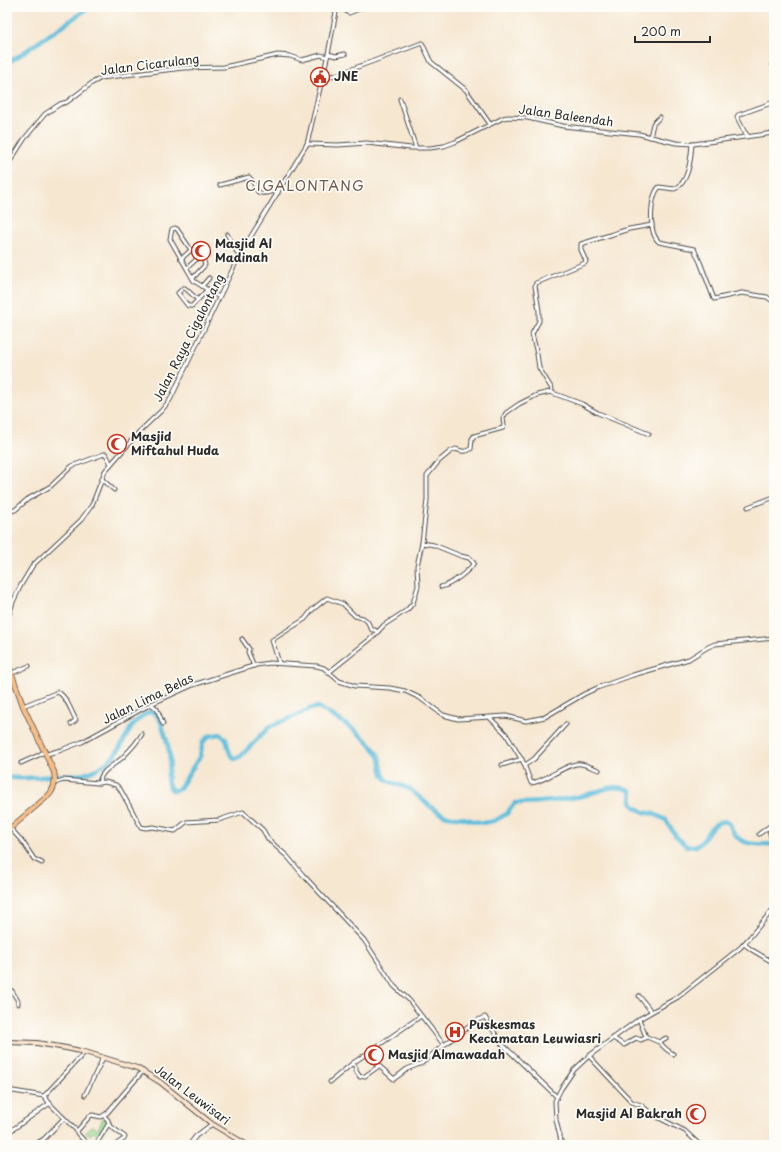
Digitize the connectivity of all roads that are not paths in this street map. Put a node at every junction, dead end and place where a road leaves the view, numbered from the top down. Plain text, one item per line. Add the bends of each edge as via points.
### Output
1 (337, 7) edge
2 (343, 7) edge
3 (364, 7) edge
4 (344, 54) dead end
5 (327, 55) junction
6 (322, 78) junction
7 (400, 99) dead end
8 (774, 102) edge
9 (532, 112) dead end
10 (660, 117) dead end
11 (532, 119) junction
12 (490, 124) junction
13 (774, 133) edge
14 (748, 136) junction
15 (650, 137) junction
16 (307, 144) junction
17 (692, 144) junction
18 (416, 148) junction
19 (7, 166) edge
20 (220, 185) dead end
21 (278, 193) junction
22 (652, 225) junction
23 (227, 234) dead end
24 (191, 250) junction
25 (201, 255) junction
26 (239, 256) junction
27 (181, 259) junction
28 (187, 268) junction
29 (193, 278) junction
30 (210, 278) dead end
31 (202, 286) junction
32 (208, 289) junction
33 (219, 298) junction
34 (198, 300) junction
35 (774, 302) edge
36 (551, 392) junction
37 (648, 434) dead end
38 (111, 464) junction
39 (102, 479) junction
40 (114, 490) dead end
41 (774, 497) edge
42 (748, 507) dead end
43 (7, 512) edge
44 (422, 543) junction
45 (441, 587) dead end
46 (7, 621) edge
47 (377, 632) junction
48 (774, 638) edge
49 (242, 639) dead end
50 (7, 647) edge
51 (279, 663) junction
52 (8, 666) edge
53 (29, 666) dead end
54 (254, 666) junction
55 (12, 673) junction
56 (328, 673) junction
57 (151, 704) junction
58 (22, 706) junction
59 (490, 718) junction
60 (71, 724) dead end
61 (163, 724) dead end
62 (566, 724) dead end
63 (142, 734) dead end
64 (46, 752) junction
65 (522, 760) junction
66 (21, 763) dead end
67 (524, 764) junction
68 (502, 765) dead end
69 (599, 770) dead end
70 (55, 782) junction
71 (99, 783) junction
72 (774, 823) edge
73 (769, 828) junction
74 (8, 830) edge
75 (759, 834) dead end
76 (42, 863) dead end
77 (774, 869) edge
78 (774, 908) edge
79 (744, 944) junction
80 (774, 963) edge
81 (7, 988) edge
82 (639, 996) dead end
83 (18, 1004) dead end
84 (651, 1011) junction
85 (421, 1016) junction
86 (639, 1019) junction
87 (646, 1037) junction
88 (613, 1038) junction
89 (666, 1038) dead end
90 (7, 1042) edge
91 (659, 1042) junction
92 (444, 1046) junction
93 (85, 1052) junction
94 (673, 1054) dead end
95 (366, 1055) junction
96 (589, 1056) junction
97 (103, 1058) junction
98 (353, 1063) junction
99 (378, 1066) junction
100 (143, 1071) junction
101 (330, 1082) dead end
102 (7, 1090) edge
103 (86, 1095) dead end
104 (44, 1096) junction
105 (556, 1096) junction
106 (50, 1103) junction
107 (104, 1116) junction
108 (64, 1118) junction
109 (109, 1123) junction
110 (212, 1124) junction
111 (77, 1131) junction
112 (9, 1132) dead end
113 (98, 1141) dead end
114 (239, 1141) junction
115 (118, 1143) dead end
116 (34, 1145) edge
117 (88, 1145) edge
118 (189, 1145) edge
119 (236, 1145) edge
120 (247, 1145) edge
121 (562, 1145) edge
122 (700, 1145) edge

1 - 5 street, Jalan Raya Cigalontang
2 - 3 street via 349,13
4 - 5 street, Jalan Cicarulang
5 - 6 street, Jalan Raya Cigalontang
5 - 19 street, Jalan Cicarulang via 306,60 278,55 224,67 184,68 102,78 45,114
6 - 12 street via 422,43 431,62 466,90
6 - 16 street, Jalan Raya Cigalontang
7 - 18 street
8 - 14 street via 738,115
9 - 11 street
10 - 15 street via 653,124
11 - 12 street, Jalan Baleendah via 505,117
11 - 15 street, Jalan Baleendah via 563,126
12 - 18 street, Jalan Baleendah via 444,146
13 - 14 street, Jalan Baleendah
14 - 17 street, Jalan Baleendah
15 - 17 street, Jalan Baleendah
16 - 18 street, Jalan Baleendah via 367,143
16 - 21 street, Jalan Raya Cigalontang
17 - 22 street via 690,167 682,183 674,189 659,187 656,190
20 - 21 street via 250,178 258,191 266,194 273,191
21 - 26 street, Jalan Raya Cigalontang
22 - 35 street via 659,242 692,247 714,299 742,293 767,297
22 - 36 street via 629,228 581,244 586,262 537,282 535,286 539,321 532,334 538,354 538,365 552,386
23 - 26 street
24 - 25 street
24 - 27 street
24 - 27 street via 177,228 172,229 170,239
25 - 28 street
25 - 29 street via 205,265
26 - 33 street, Jalan Raya Cigalontang
27 - 28 street
28 - 29 street
29 - 31 street
30 - 31 street
31 - 32 street
32 - 33 street
32 - 34 street
33 - 38 street, Jalan Raya Cigalontang via 166,405
34 - 34 street via 190,306 178,293 185,288
36 - 37 street
36 - 44 street via 537,395 514,407 502,418 502,430 474,436 469,450 453,450 433,467 427,476
38 - 39 street, Jalan Raya Cigalontang
38 - 43 street via 104,454 78,463 51,486 17,509
39 - 40 street
39 - 46 street, Jalan Raya Cigalontang via 86,514 30,568
41 - 42 street
44 - 45 street via 469,558 474,563 456,579
44 - 47 street via 417,566 418,586 413,603
47 - 51 street via 343,604 327,598 305,619 272,640
47 - 56 street
48 - 59 street, Jalan Lima Belas via 715,644 689,659 597,688 534,721 506,716
49 - 54 street via 249,649
50 - 52 street
51 - 54 street, Jalan Lima Belas
51 - 56 street, Jalan Lima Belas via 317,666 324,668
52 - 55 main road
53 - 55 street
54 - 57 street, Jalan Lima Belas via 193,685
55 - 58 main road
56 - 59 street, Jalan Lima Belas via 339,681 355,686 405,691 420,698 443,715 458,719
57 - 61 street via 157,709
57 - 64 street, Jalan Lima Belas via 82,742 61,750
58 - 60 street via 58,692 71,708 76,720
58 - 64 main road
59 - 65 street via 506,734
62 - 67 street via 534,760
63 - 71 street via 125,755 100,776
64 - 66 street, Jalan Lima Belas
64 - 70 main road
65 - 67 street
65 - 68 street
67 - 69 street via 531,783 575,764
70 - 71 street via 63,780
70 - 74 main road via 52,791
71 - 85 street via 107,782 119,788 140,827 143,828 175,831 186,822 219,820 243,812 263,830 364,940 394,986
72 - 73 street
73 - 75 street
73 - 77 street via 773,847 771,862
74 - 76 street via 22,841 34,859
78 - 79 street
79 - 80 street
79 - 84 street via 678,997
81 - 83 street via 12,991
82 - 84 street
84 - 86 street
85 - 92 street
85 - 95 street
86 - 87 street
86 - 88 street
87 - 88 street via 641,1040 635,1038 624,1045
87 - 91 street
88 - 96 street
89 - 91 street
90 - 93 main road, Jalan Leuwisari via 37,1043
91 - 94 street
92 - 99 street via 422,1063 407,1069 394,1079
92 - 105 street via 484,1017 501,1043
93 - 97 main road, Jalan Leuwisari
93 - 104 street
95 - 98 street
95 - 99 street
96 - 105 street via 567,1079
96 - 122 street via 632,1102 685,1131
97 - 100 main road, Jalan Leuwisari
97 - 103 street
98 - 99 street via 360,1077
98 - 101 street
100 - 107 street
100 - 110 main road, Jalan Leuwisari
102 - 104 street
104 - 106 street
105 - 121 street via 555,1114
106 - 108 street
106 - 112 street
107 - 109 street
107 - 111 street via 90,1116
108 - 111 street
108 - 116 street via 44,1139
109 - 113 street
109 - 115 street via 125,1137
110 - 114 main road, Jalan Leuwisari
110 - 118 street
111 - 117 street
114 - 119 street
114 - 120 main road, Jalan Leuwisari

